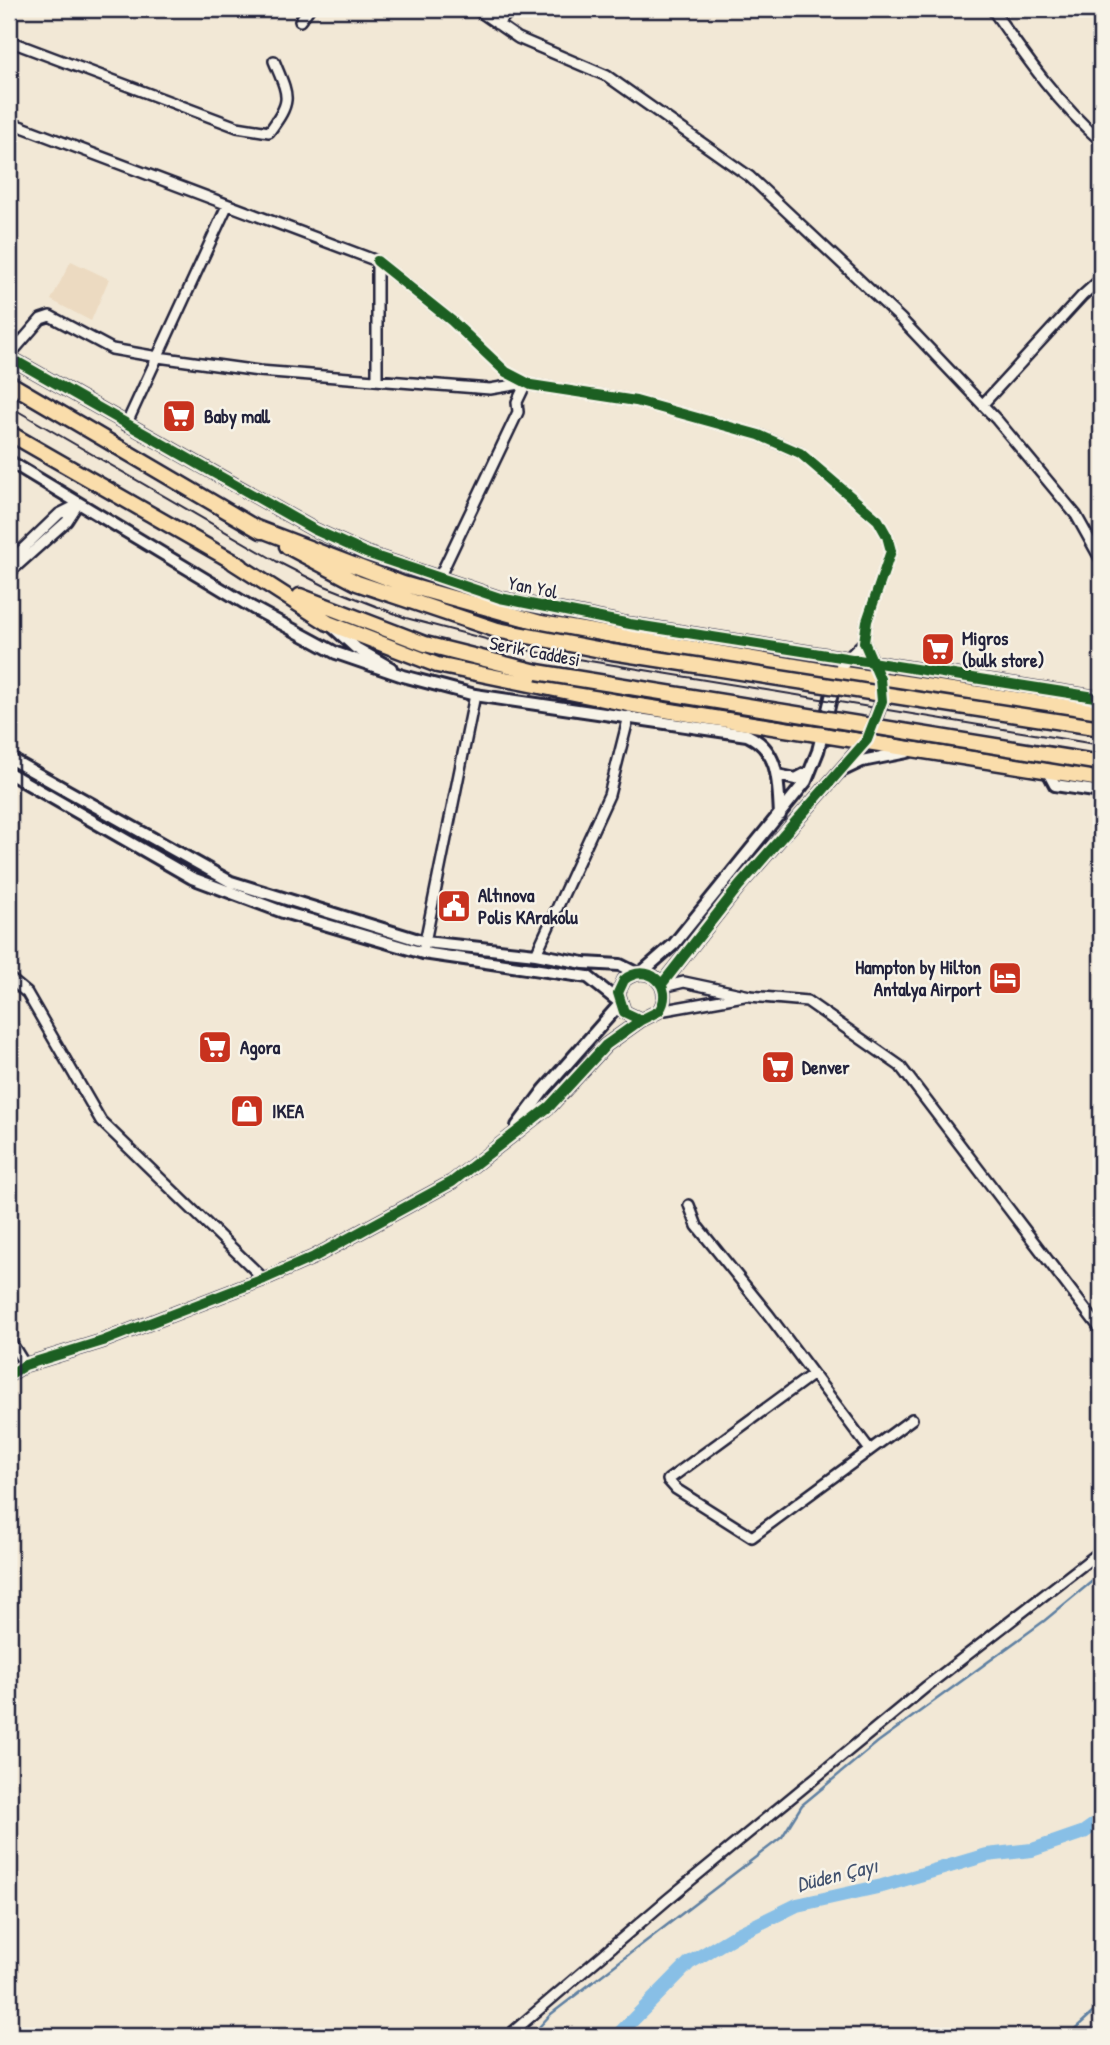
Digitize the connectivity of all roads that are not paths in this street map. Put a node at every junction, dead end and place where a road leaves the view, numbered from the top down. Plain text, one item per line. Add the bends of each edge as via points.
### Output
1 (309, 9) edge
2 (476, 9) edge
3 (512, 9) edge
4 (992, 9) edge
5 (299, 21) dead end
6 (498, 23) junction
7 (9, 41) edge
8 (274, 61) dead end
9 (9, 122) edge
10 (1101, 141) edge
11 (227, 206) junction
12 (377, 261) junction
13 (1101, 279) edge
14 (9, 357) edge
15 (158, 357) junction
16 (9, 373) edge
17 (377, 380) junction
18 (9, 383) edge
19 (526, 383) junction
20 (983, 404) junction
21 (126, 425) junction
22 (9, 433) edge
23 (9, 461) edge
24 (78, 504) junction
25 (254, 527) junction
26 (1101, 560) edge
27 (9, 562) edge
28 (233, 562) junction
29 (9, 573) edge
30 (438, 580) junction
31 (328, 623) junction
32 (864, 642) junction
33 (848, 657) junction
34 (873, 661) junction
35 (394, 672) junction
36 (837, 673) junction
37 (880, 679) junction
38 (475, 695) junction
39 (1101, 698) edge
40 (1101, 705) edge
41 (661, 709) junction
42 (1084, 709) junction
43 (1101, 712) edge
44 (629, 716) junction
45 (1101, 728) edge
46 (822, 734) junction
47 (867, 740) junction
48 (921, 749) junction
49 (9, 758) edge
50 (1101, 763) edge
51 (1047, 770) junction
52 (809, 772) junction
53 (9, 773) edge
54 (777, 775) junction
55 (833, 775) junction
56 (1101, 779) edge
57 (1101, 793) edge
58 (780, 815) junction
59 (424, 947) junction
60 (536, 954) junction
61 (639, 973) junction
62 (9, 978) edge
63 (662, 985) junction
64 (750, 996) junction
65 (619, 1002) junction
66 (659, 1011) junction
67 (640, 1020) junction
68 (509, 1137) junction
69 (689, 1205) dead end
70 (264, 1279) junction
71 (1101, 1330) edge
72 (9, 1339) edge
73 (25, 1366) junction
74 (9, 1374) edge
75 (813, 1374) junction
76 (912, 1419) dead end
77 (870, 1450) junction
78 (1101, 1551) edge
79 (1101, 2031) edge
80 (508, 2036) edge
81 (1096, 2036) edge

1 - 5 street
2 - 6 street
3 - 6 street
4 - 10 street via 1036,71
6 - 20 street via 518,38 607,76 750,177 901,318
7 - 8 street via 237,127 269,132 286,108 286,89
9 - 11 street
11 - 12 street
11 - 15 street
12 - 17 street
12 - 19 street via 506,372
13 - 20 street
14 - 15 street via 41,319 50,316 112,349
14 - 16 street
14 - 21 street, Yan Yol
15 - 17 street
15 - 21 street
17 - 19 street via 490,389
18 - 25 highway, Serik Caddesi
19 - 30 street via 517,402 518,412
19 - 32 street via 636,401 759,435 800,453 878,520 887,536 891,551
20 - 26 street via 1076,515
21 - 30 street, Yan Yol via 313,529
22 - 28 highway, Serik Caddesi
23 - 24 street
24 - 27 street via 58,514
24 - 29 street via 66,521
24 - 35 street via 336,653
25 - 36 highway via 402,584 541,623
25 - 45 highway, Serik Caddesi, bridge via 357,583 497,630
28 - 31 highway
28 - 50 highway, Serik Caddesi, bridge via 365,624 476,660
30 - 33 street, Yan Yol via 500,598 630,624
31 - 35 street
31 - 41 highway via 437,665
32 - 33 street
32 - 34 street
33 - 34 street, Yan Yol
33 - 36 street
34 - 37 street
34 - 39 street, Yan Yol
35 - 38 street
36 - 37 highway
36 - 46 street
37 - 42 highway
37 - 47 street via 882,701
38 - 44 street
38 - 59 street
40 - 42 street
41 - 44 street
41 - 46 highway
42 - 43 highway
44 - 54 street via 747,735 770,751
44 - 60 street via 609,795
46 - 47 highway
46 - 52 street
47 - 48 highway
47 - 55 street
48 - 51 highway
48 - 55 street via 862,761
49 - 59 street via 231,882
51 - 56 highway
51 - 57 street via 1055,785
52 - 54 street via 796,779
52 - 58 street
53 - 59 street via 192,878 284,912
54 - 58 street
55 - 63 street
58 - 61 street via 674,944
59 - 60 street
59 - 65 street via 588,977
60 - 61 street via 584,964 620,965
61 - 63 street via 653,976
61 - 65 street via 624,980
62 - 70 street via 27,993 101,1121
63 - 64 street via 684,982
63 - 66 street via 665,999
64 - 66 street
64 - 71 street via 807,1001 900,1066
65 - 67 street via 624,1012
65 - 68 street
66 - 67 street
67 - 68 street via 606,1045 550,1106
68 - 70 street via 452,1182
69 - 75 street via 697,1226
70 - 73 street
72 - 73 street
73 - 74 street
75 - 77 street
75 - 77 street via 668,1480 752,1538
76 - 77 street
78 - 80 street via 927,1686
79 - 81 street

